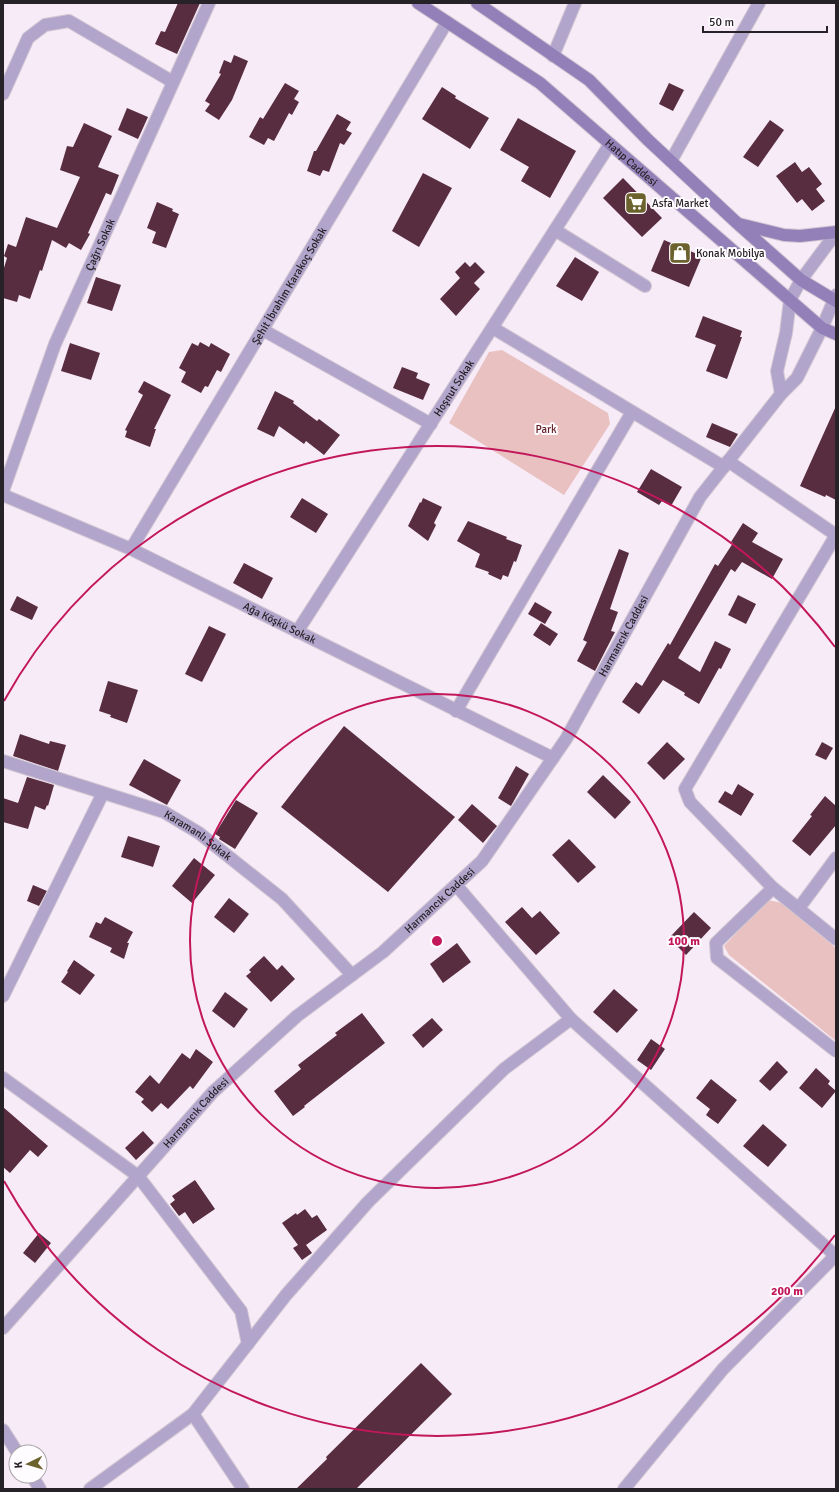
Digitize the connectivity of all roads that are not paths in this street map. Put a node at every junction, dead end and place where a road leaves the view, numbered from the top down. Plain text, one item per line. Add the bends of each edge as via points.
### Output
1 (209, 3) edge
2 (418, 3) edge
3 (477, 3) edge
4 (575, 3) edge
5 (759, 3) edge
6 (448, 22) junction
7 (553, 56) junction
8 (172, 82) junction
9 (3, 94) edge
10 (610, 144) junction
11 (672, 161) junction
12 (737, 223) junction
13 (555, 230) junction
14 (836, 232) edge
15 (801, 280) junction
16 (646, 286) dead end
17 (835, 298) edge
18 (790, 300) junction
19 (493, 328) junction
20 (822, 328) junction
21 (263, 330) junction
22 (836, 334) edge
23 (781, 394) junction
24 (632, 412) junction
25 (431, 424) junction
26 (726, 464) junction
27 (3, 491) edge
28 (3, 495) edge
29 (836, 535) edge
30 (131, 549) junction
31 (297, 632) junction
32 (456, 711) junction
33 (553, 758) junction
34 (3, 762) edge
35 (103, 793) junction
36 (836, 858) edge
37 (456, 885) junction
38 (772, 888) junction
39 (799, 908) junction
40 (836, 939) edge
41 (352, 975) junction
42 (3, 996) edge
43 (571, 1019) junction
44 (836, 1051) edge
45 (3, 1078) edge
46 (138, 1176) junction
47 (836, 1256) edge
48 (3, 1328) edge
49 (248, 1344) junction
50 (193, 1414) junction
51 (3, 1430) edge
52 (12, 1444) edge
53 (90, 1489) edge
54 (243, 1489) edge
55 (624, 1489) edge

1 - 8 street, Çağrı Sokak
2 - 6 main road, Hatıp Caddesi
3 - 7 main road
4 - 7 street
5 - 11 street
6 - 10 main road, Hatıp Caddesi via 540,83
6 - 21 street, Şehit İbrahim Karakoç Sokak
7 - 11 main road via 589,80
8 - 9 street via 69,21 45,25 28,38
8 - 27 street, Çağrı Sokak via 55,344
10 - 13 street, Hoşnut Sokak
10 - 18 main road, Hatıp Caddesi
11 - 12 main road
12 - 14 main road via 784,235
12 - 15 main road
13 - 16 street
13 - 19 street, Hoşnut Sokak
14 - 15 street
15 - 17 main road
15 - 18 street
17 - 20 street, Harmancık Caddesi
18 - 20 main road, Hatıp Caddesi
18 - 23 street via 786,333 777,371
19 - 24 street
19 - 25 street, Hoşnut Sokak
20 - 22 main road, Hatıp Caddesi
20 - 23 street, Harmancık Caddesi via 797,378
21 - 25 street
21 - 30 street, Şehit İbrahim Karakoç Sokak
23 - 26 street, Harmancık Caddesi
24 - 26 street
24 - 32 street
25 - 31 street, Hoşnut Sokak
26 - 29 street
26 - 33 street, Harmancık Caddesi via 700,497 566,739
28 - 30 street, Ağa Köşkü Sokak
29 - 38 street via 685,789 690,802
30 - 31 street, Ağa Köşkü Sokak
31 - 32 street, Ağa Köşkü Sokak
32 - 33 street, Ağa Köşkü Sokak
33 - 37 street, Harmancık Caddesi via 482,861
34 - 35 street, Karamanlı Sokak
35 - 41 street, Karamanlı Sokak via 164,812 199,833 282,899
35 - 42 street
36 - 39 street
37 - 41 street, Harmancık Caddesi via 383,952
37 - 43 street
38 - 39 street
38 - 44 street via 716,942 717,958
39 - 40 street
41 - 46 street, Harmancık Caddesi via 297,1016 213,1092
43 - 47 street
43 - 49 street via 504,1070 368,1202 286,1295
45 - 46 street
46 - 48 street, Harmancık Caddesi
46 - 49 street via 241,1311
47 - 55 street via 723,1369
49 - 50 street
50 - 53 street
50 - 54 street
51 - 52 street

